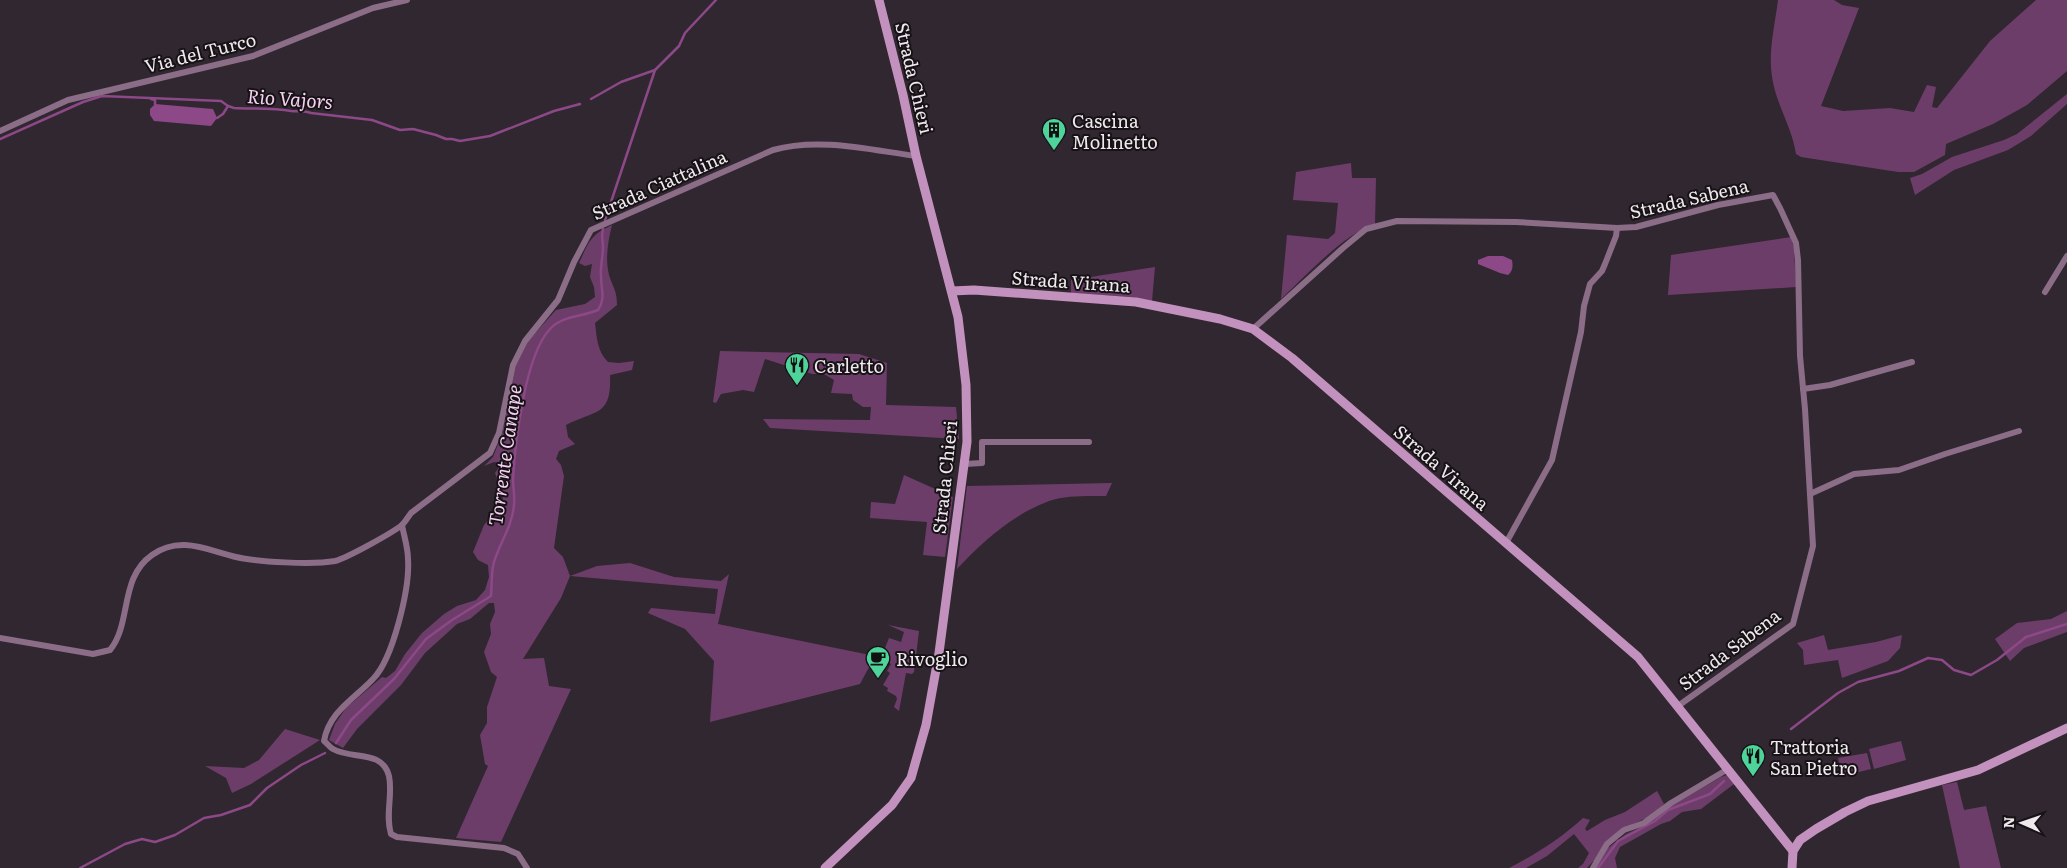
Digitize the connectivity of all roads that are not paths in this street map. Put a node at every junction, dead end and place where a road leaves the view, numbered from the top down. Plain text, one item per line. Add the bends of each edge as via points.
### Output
1 (407, 0) edge
2 (879, 0) edge
3 (0, 131) edge
4 (916, 156) junction
5 (1617, 228) junction
6 (2067, 256) edge
7 (952, 291) junction
8 (2045, 292) dead end
9 (1253, 329) junction
10 (1912, 362) dead end
11 (1803, 389) junction
12 (2019, 431) dead end
13 (1089, 442) dead end
14 (965, 464) junction
15 (1810, 494) junction
16 (402, 525) junction
17 (1506, 543) junction
18 (0, 638) edge
19 (1678, 706) junction
20 (2067, 728) edge
21 (1728, 769) junction
22 (1793, 851) junction
23 (527, 868) edge
24 (825, 868) edge
25 (1593, 868) edge
26 (1792, 868) edge

1 - 3 street, Via del Turco via 373,8 253,56 68,100
2 - 4 street, Strada Chieri
4 - 7 street, Strada Chieri
4 - 16 street, Strada Ciattalina via 820,144 792,144 591,230 558,300 525,341 513,365 499,432 490,453 411,513
5 - 9 street, Strada Sabena via 1452,220 1397,221 1366,229
5 - 11 street, Strada Sabena via 1636,228 1718,205 1773,196 1796,243
5 - 17 street via 1602,271 1590,284 1552,460
6 - 8 street
7 - 9 street, Strada Virana via 1136,302
7 - 14 street, Strada Chieri via 966,385 968,442
9 - 17 street, Strada Virana via 1292,358
10 - 11 street via 1830,386
11 - 15 street, Strada Sabena
12 - 15 street via 1899,470 1854,474
13 - 14 street via 982,442 982,464
14 - 24 street, Strada Chieri via 939,653 926,724 911,778 892,806
15 - 19 street, Strada Sabena via 1813,546 1793,624
16 - 18 street, Strada Ciattalina via 349,556 325,562 236,557 192,544 161,549 150,556 134,577 127,593 119,636 110,650 93,654
16 - 23 street via 408,559 407,591 386,659 374,678 345,703 326,729 324,741 331,748 375,758 385,765 390,778 388,818 391,834 504,848 518,854
17 - 19 street, Strada Virana via 1638,657
19 - 21 street, Strada Virana
20 - 22 street via 1978,770 1868,801 1816,829 1800,840
21 - 22 street, Strada Virana
21 - 25 street via 1644,823 1624,830 1607,844
22 - 26 street

